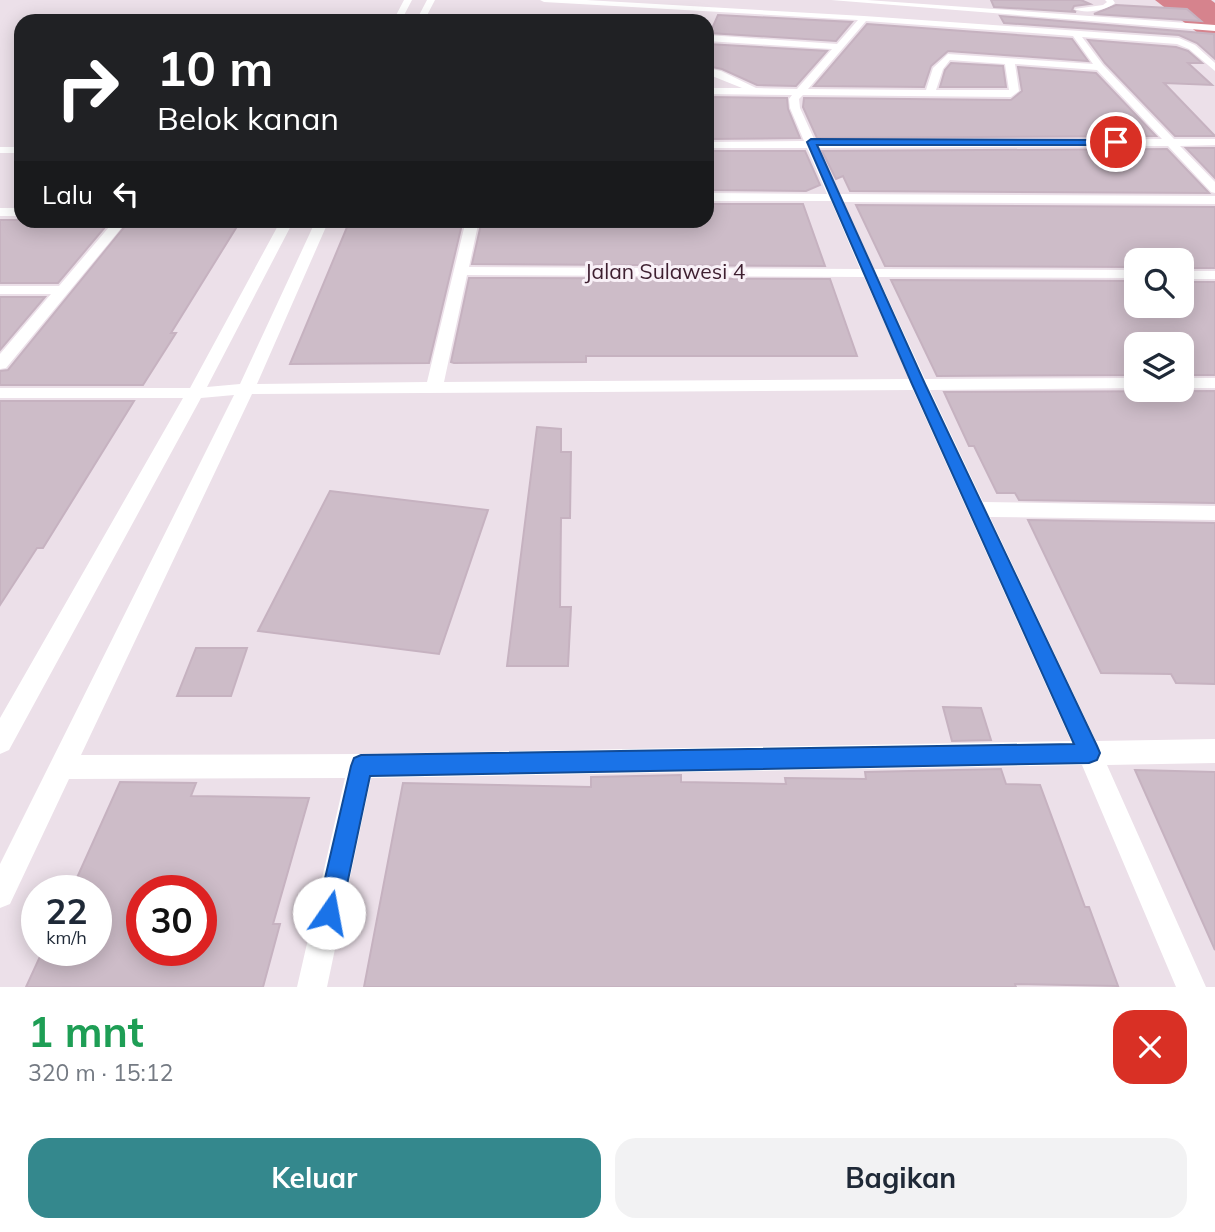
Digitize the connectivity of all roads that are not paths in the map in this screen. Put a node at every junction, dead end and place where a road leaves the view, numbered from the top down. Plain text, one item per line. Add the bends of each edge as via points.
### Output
1 (544, 0) edge
2 (835, 0) edge
3 (1110, 0) edge
4 (864, 18) junction
5 (1071, 25) junction
6 (1215, 28) edge
7 (714, 38) edge
8 (841, 47) junction
9 (1010, 63) junction
10 (1101, 67) junction
11 (1215, 68) edge
12 (714, 72) edge
13 (800, 90) junction
14 (714, 91) edge
15 (754, 91) junction
16 (930, 94) junction
17 (811, 142) junction
18 (1169, 142) junction
19 (1215, 142) edge
20 (714, 145) edge
21 (1215, 189) edge
22 (714, 197) edge
23 (836, 197) junction
24 (1215, 200) edge
25 (115, 228) edge
26 (284, 228) edge
27 (319, 228) edge
28 (471, 228) edge
29 (461, 271) junction
30 (869, 273) junction
31 (1124, 274) edge
32 (1194, 275) edge
33 (1215, 275) edge
34 (0, 290) edge
35 (63, 290) junction
36 (0, 364) edge
37 (1124, 383) edge
38 (1194, 383) edge
39 (1215, 383) edge
40 (919, 384) junction
41 (246, 389) junction
42 (433, 389) junction
43 (0, 393) edge
44 (195, 394) junction
45 (977, 509) junction
46 (1215, 513) edge
47 (0, 742) edge
48 (1215, 751) edge
49 (1089, 753) junction
50 (361, 766) junction
51 (61, 767) junction
52 (0, 894) edge
53 (312, 987) edge
54 (1191, 987) edge

1 - 4 street via 650,10
2 - 5 street
3 - 5 street via 1108,6 1078,9
4 - 5 street
4 - 8 street
5 - 6 street
5 - 10 street
5 - 11 street via 1179,41
7 - 8 street
8 - 13 street
9 - 10 street
9 - 16 street via 948,57 938,68
9 - 16 street via 1011,94
10 - 18 street
12 - 15 street
13 - 15 street
13 - 16 street
13 - 17 street via 795,108
14 - 15 street
17 - 18 street
17 - 20 street
17 - 23 street
18 - 19 street
18 - 21 street
22 - 23 street
23 - 24 street
23 - 30 street
25 - 35 street
26 - 44 street
27 - 41 street
28 - 29 street
29 - 30 street, Jalan Sulawesi 4
29 - 42 street
30 - 31 street, Jalan Sulawesi 4
30 - 40 street
32 - 33 street
34 - 35 street
35 - 36 street
37 - 40 street
38 - 39 street
40 - 42 street
40 - 45 street
41 - 42 street
41 - 44 street
41 - 51 street
43 - 44 street
44 - 47 street
45 - 46 street
45 - 49 street
48 - 49 street
49 - 50 street
49 - 54 street
50 - 51 street
50 - 53 street
51 - 52 street

